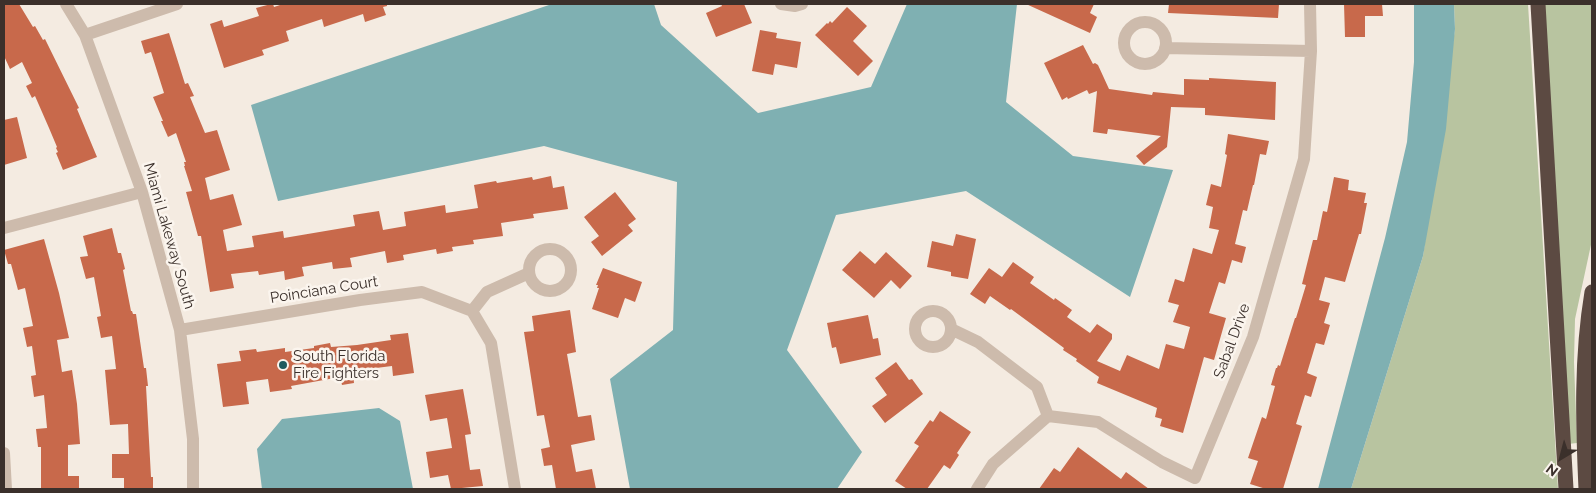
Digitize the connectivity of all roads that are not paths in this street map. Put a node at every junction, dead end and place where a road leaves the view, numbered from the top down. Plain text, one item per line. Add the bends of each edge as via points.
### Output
1 (66, 4) edge
2 (177, 4) edge
3 (781, 4) edge
4 (802, 4) edge
5 (1310, 4) edge
6 (1538, 4) edge
7 (85, 35) junction
8 (1165, 48) dead end
9 (1311, 51) junction
10 (142, 192) junction
11 (4, 228) edge
12 (529, 272) dead end
13 (1592, 292) edge
14 (472, 311) junction
15 (951, 329) dead end
16 (180, 330) junction
17 (1048, 416) junction
18 (4, 453) edge
19 (6, 489) edge
20 (193, 489) edge
21 (515, 489) edge
22 (977, 489) edge
23 (1566, 489) edge
24 (1586, 489) edge

1 - 7 street, Miami Lakeway South
2 - 7 street
3 - 4 street
5 - 9 street, Sabal Drive
6 - 23 highway
7 - 10 street, Miami Lakeway South
8 - 9 street
9 - 17 street, Sabal Drive via 1304,159 1253,337 1196,478 1162,462 1098,422
10 - 11 street
10 - 16 street, Miami Lakeway South
12 - 14 street via 487,292
13 - 24 highway via 1583,381
14 - 16 street, Poinciana Court via 422,292
14 - 21 street via 491,344
15 - 17 street via 978,342 1037,386
16 - 20 street, Miami Lakeway South via 193,439
17 - 22 street via 993,464
18 - 19 street

